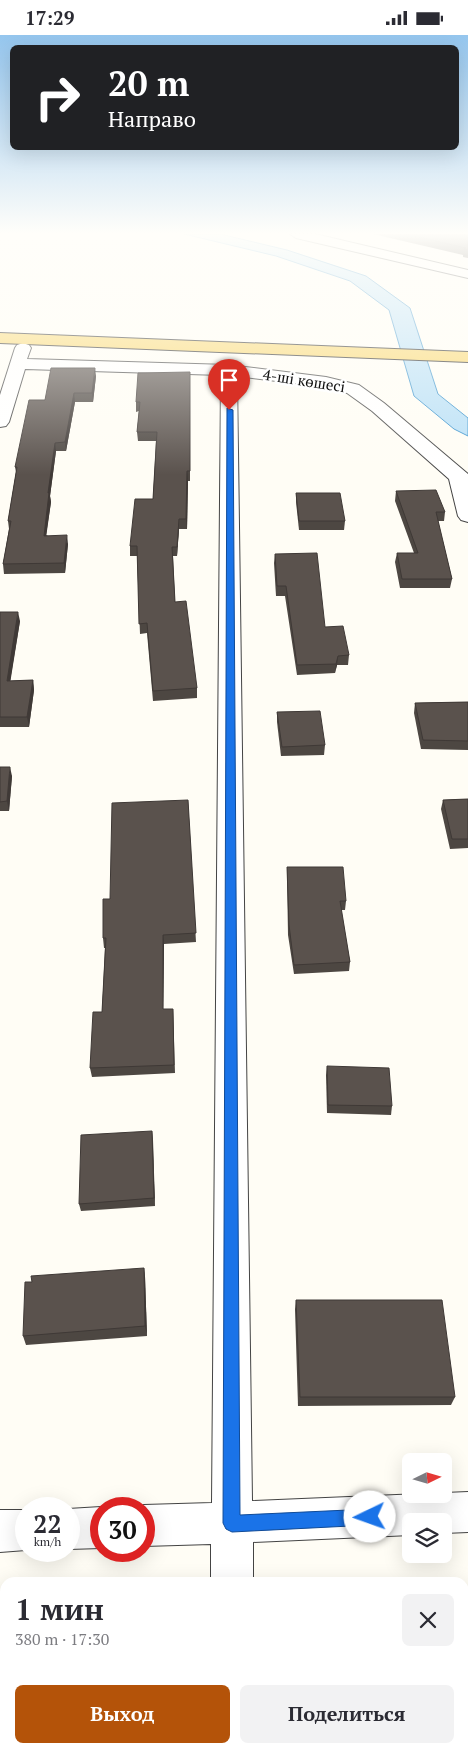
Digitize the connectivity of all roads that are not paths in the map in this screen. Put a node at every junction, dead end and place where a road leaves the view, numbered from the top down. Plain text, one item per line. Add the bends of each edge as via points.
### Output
1 (0, 338) edge
2 (26, 339) junction
3 (468, 357) edge
4 (17, 364) junction
5 (229, 370) junction
6 (0, 422) edge
7 (463, 479) edge
8 (468, 516) edge
9 (468, 1512) edge
10 (232, 1523) junction
11 (155, 1526) edge
12 (15, 1530) edge
13 (0, 1531) edge
14 (232, 1577) edge

1 - 2 main road
2 - 3 main road
2 - 4 street
4 - 5 street, 4-ші көшесі
4 - 6 street
5 - 7 street, 4-ші көшесі via 326,382 353,389
5 - 10 street
7 - 8 street
9 - 10 street
10 - 11 street
10 - 14 street
12 - 13 street

